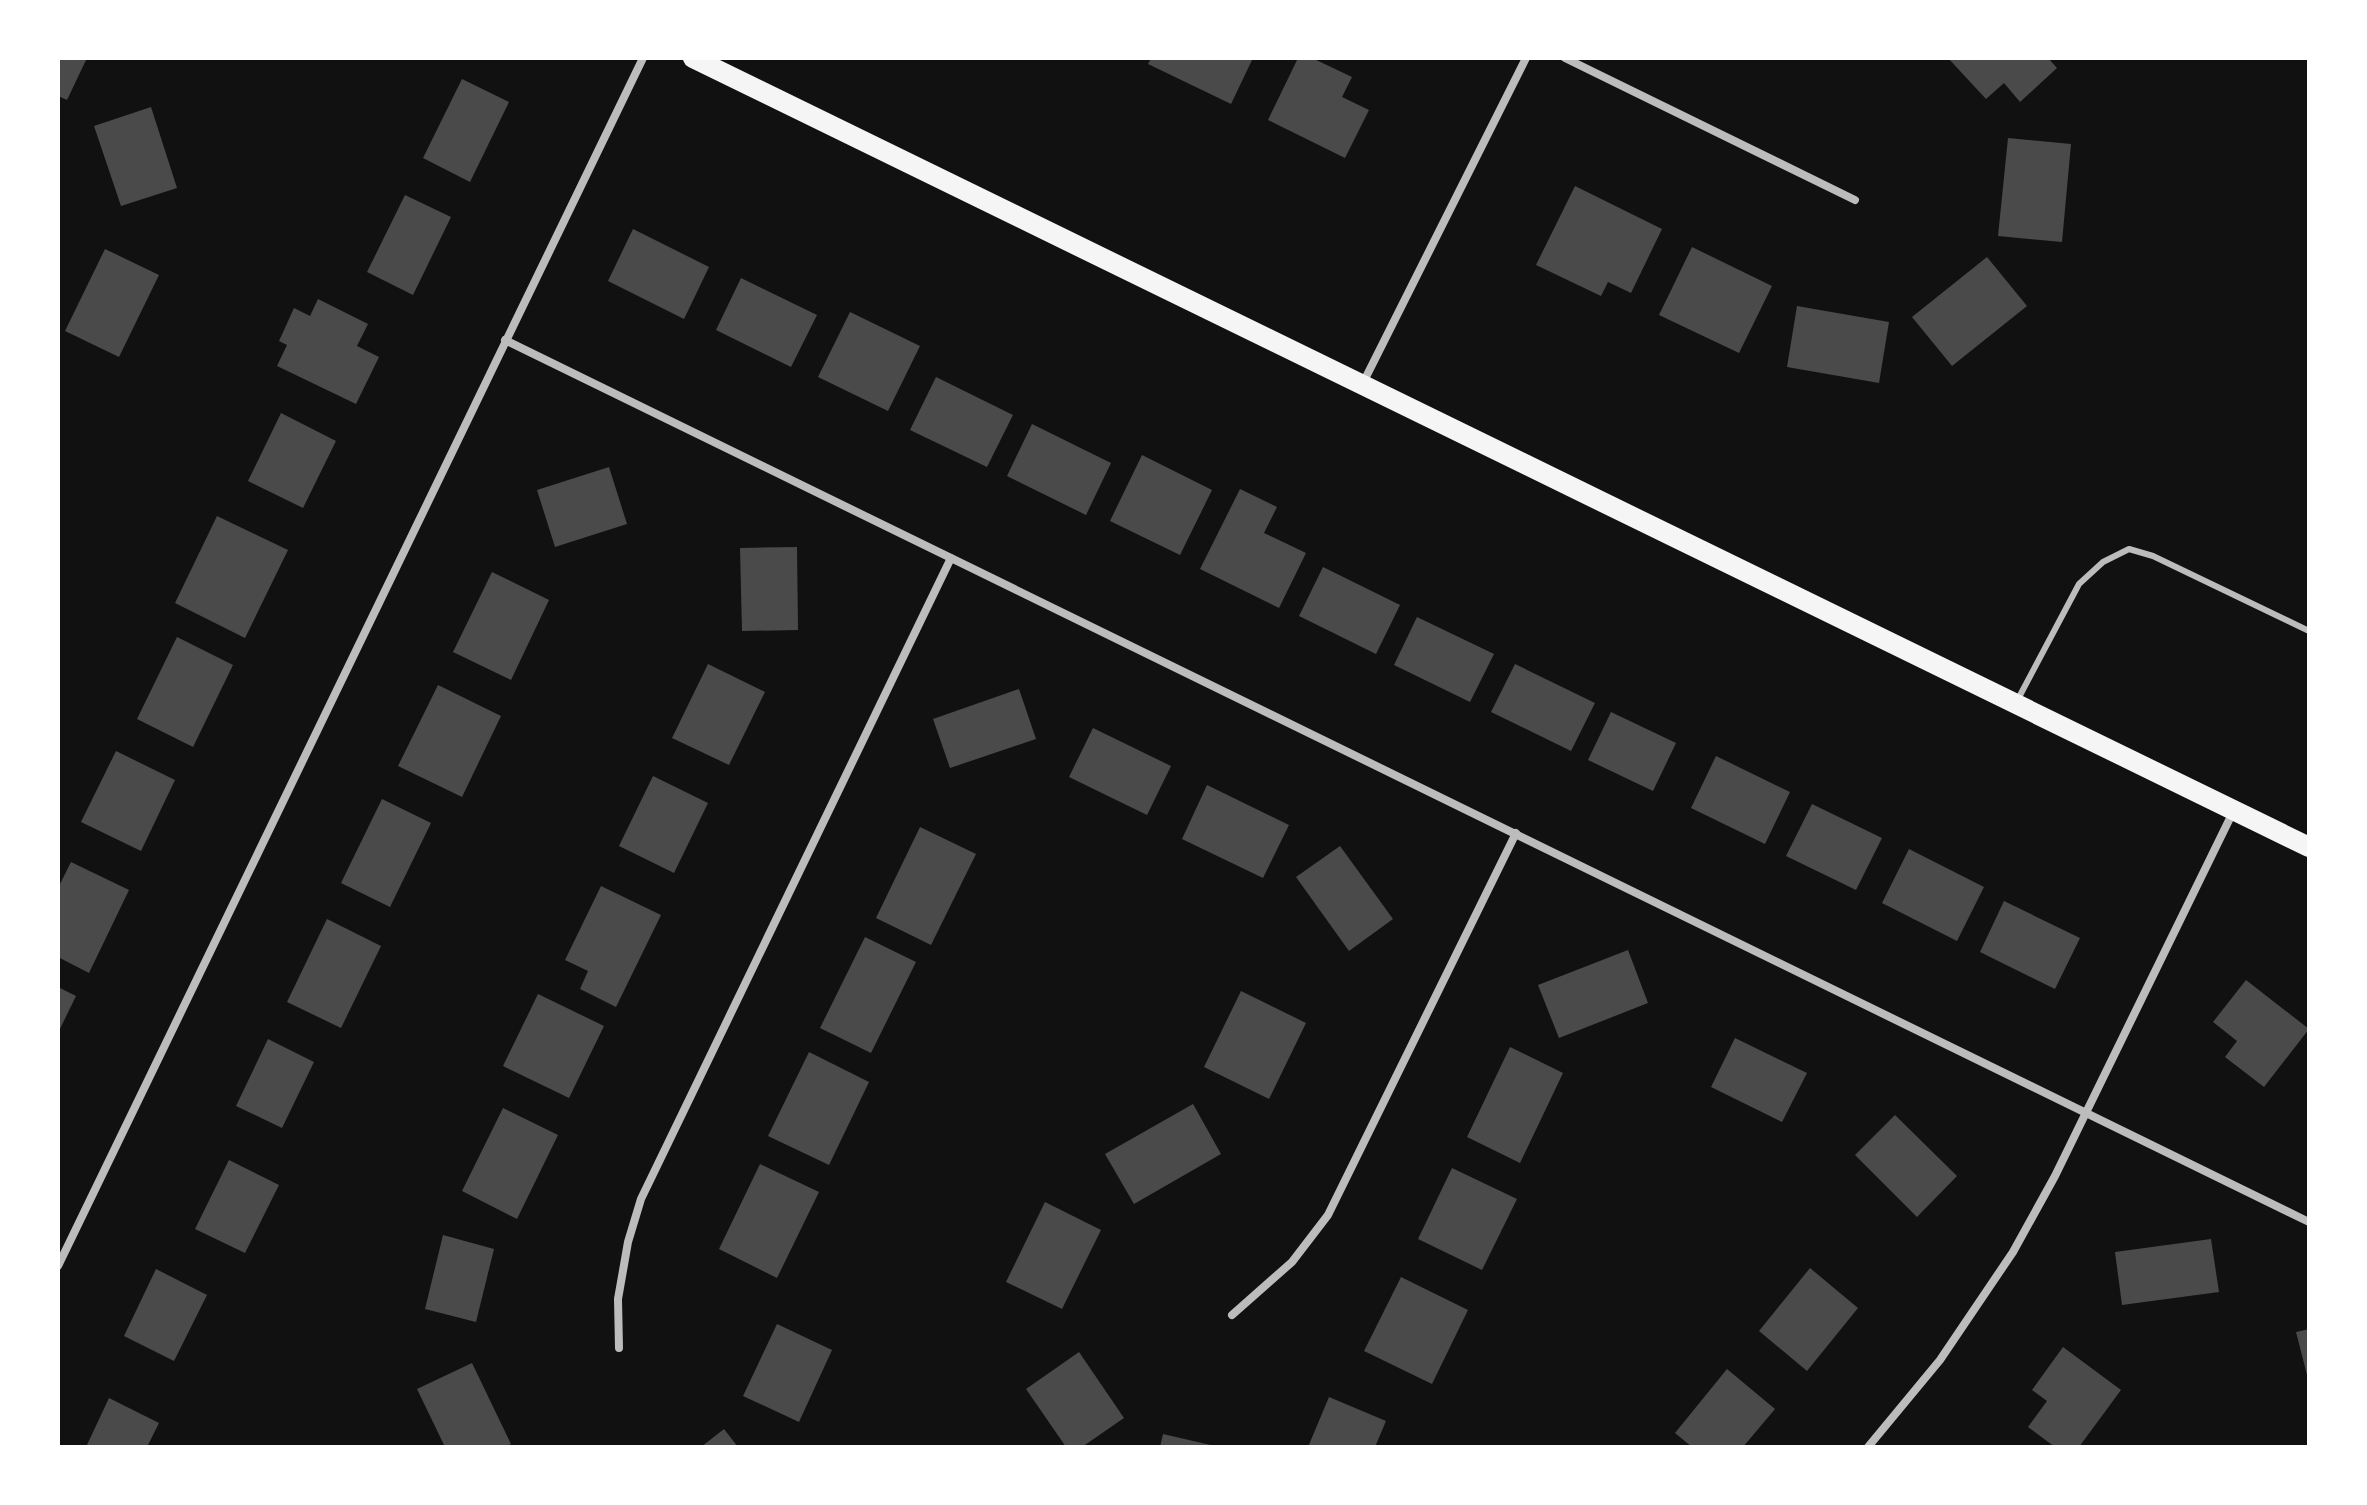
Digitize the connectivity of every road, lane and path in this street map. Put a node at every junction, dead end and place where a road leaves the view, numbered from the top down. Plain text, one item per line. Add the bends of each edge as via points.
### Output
1 (643, 58) edge
2 (693, 58) edge
3 (1526, 58) edge
4 (1565, 58) edge
5 (1855, 200) dead end
6 (505, 340) junction
7 (1363, 384) junction
8 (951, 558) junction
9 (2309, 631) edge
10 (2016, 704) junction
11 (2234, 811) junction
12 (1516, 833) junction
13 (2309, 847) edge
14 (2086, 1113) junction
15 (2309, 1222) edge
16 (58, 1266) edge
17 (1232, 1315) dead end
18 (619, 1348) dead end
19 (1868, 1447) edge

1 - 6 street
2 - 7 main road
3 - 7 street
4 - 5 street
6 - 8 street
6 - 16 street
7 - 10 main road
8 - 12 street
8 - 18 street via 641,1199 618,1299
9 - 10 lane via 2129,549 2103,562 2079,584
10 - 11 main road
11 - 13 main road
11 - 14 street
12 - 14 street
12 - 17 street via 1328,1215 1292,1262
14 - 15 street
14 - 19 street via 2013,1252 1940,1360

